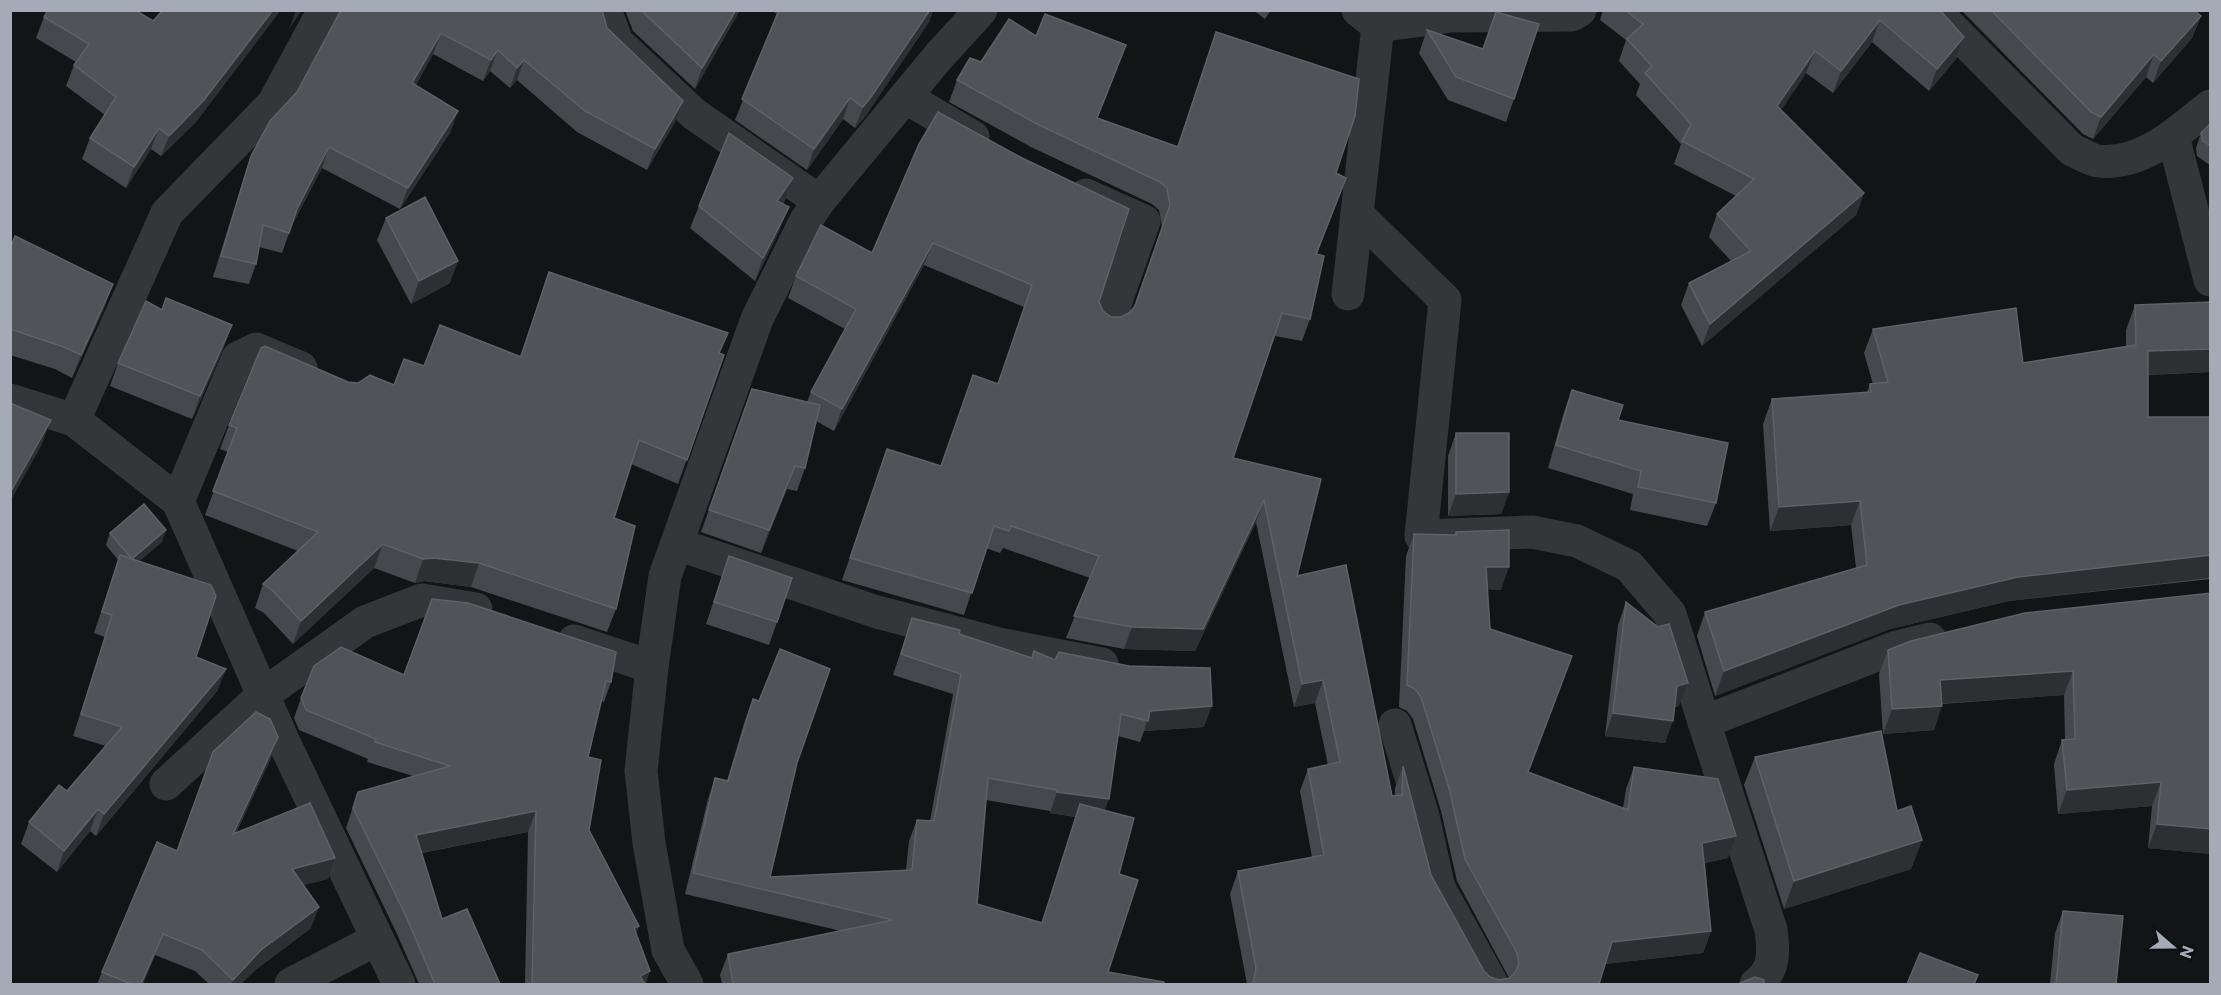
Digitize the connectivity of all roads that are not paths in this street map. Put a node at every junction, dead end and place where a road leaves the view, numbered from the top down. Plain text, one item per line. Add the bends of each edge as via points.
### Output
1 (324, 10) edge
2 (604, 10) edge
3 (981, 10) edge
4 (1580, 10) edge
5 (1934, 10) edge
6 (1368, 18) edge
7 (905, 97) junction
8 (2211, 106) edge
9 (2173, 136) junction
10 (999, 151) edge
11 (1062, 183) edge
12 (819, 201) junction
13 (1357, 214) junction
14 (2211, 280) edge
15 (1348, 294) dead end
16 (1109, 321) edge
17 (327, 379) edge
18 (10, 400) edge
19 (74, 420) junction
20 (178, 501) junction
21 (677, 544) junction
22 (509, 620) edge
23 (542, 631) edge
24 (1955, 633) edge
25 (652, 667) junction
26 (1134, 668) edge
27 (264, 694) junction
28 (1704, 722) junction
29 (1395, 725) dead end
30 (166, 784) dead end
31 (377, 939) junction
32 (291, 984) edge
33 (399, 984) edge
34 (687, 984) edge
35 (1492, 984) edge
36 (1756, 984) edge

1 - 19 street via 273,104 166,213
2 - 12 street via 617,42 694,114
3 - 7 street
4 - 6 street via 1572,15
5 - 9 street via 2072,150 2098,161 2138,156
6 - 13 street
7 - 10 street
7 - 12 street
8 - 9 street
9 - 14 street
11 - 16 street via 1144,221
12 - 21 street via 757,319
13 - 15 street
13 - 28 street via 1445,300 1421,536 1532,532 1577,541 1629,566 1670,614
17 - 20 street via 256,349 238,358
18 - 19 street
19 - 20 street
20 - 27 street
21 - 25 street via 665,576
21 - 26 street via 877,612 999,644
22 - 27 street via 465,605 422,600 365,622
23 - 25 street
24 - 28 street via 1897,646
25 - 34 street via 641,771 668,950
27 - 30 street
27 - 31 street
28 - 36 street via 1771,930 1774,954 1765,978
29 - 35 street via 1423,816 1438,888
31 - 32 street
31 - 33 street

